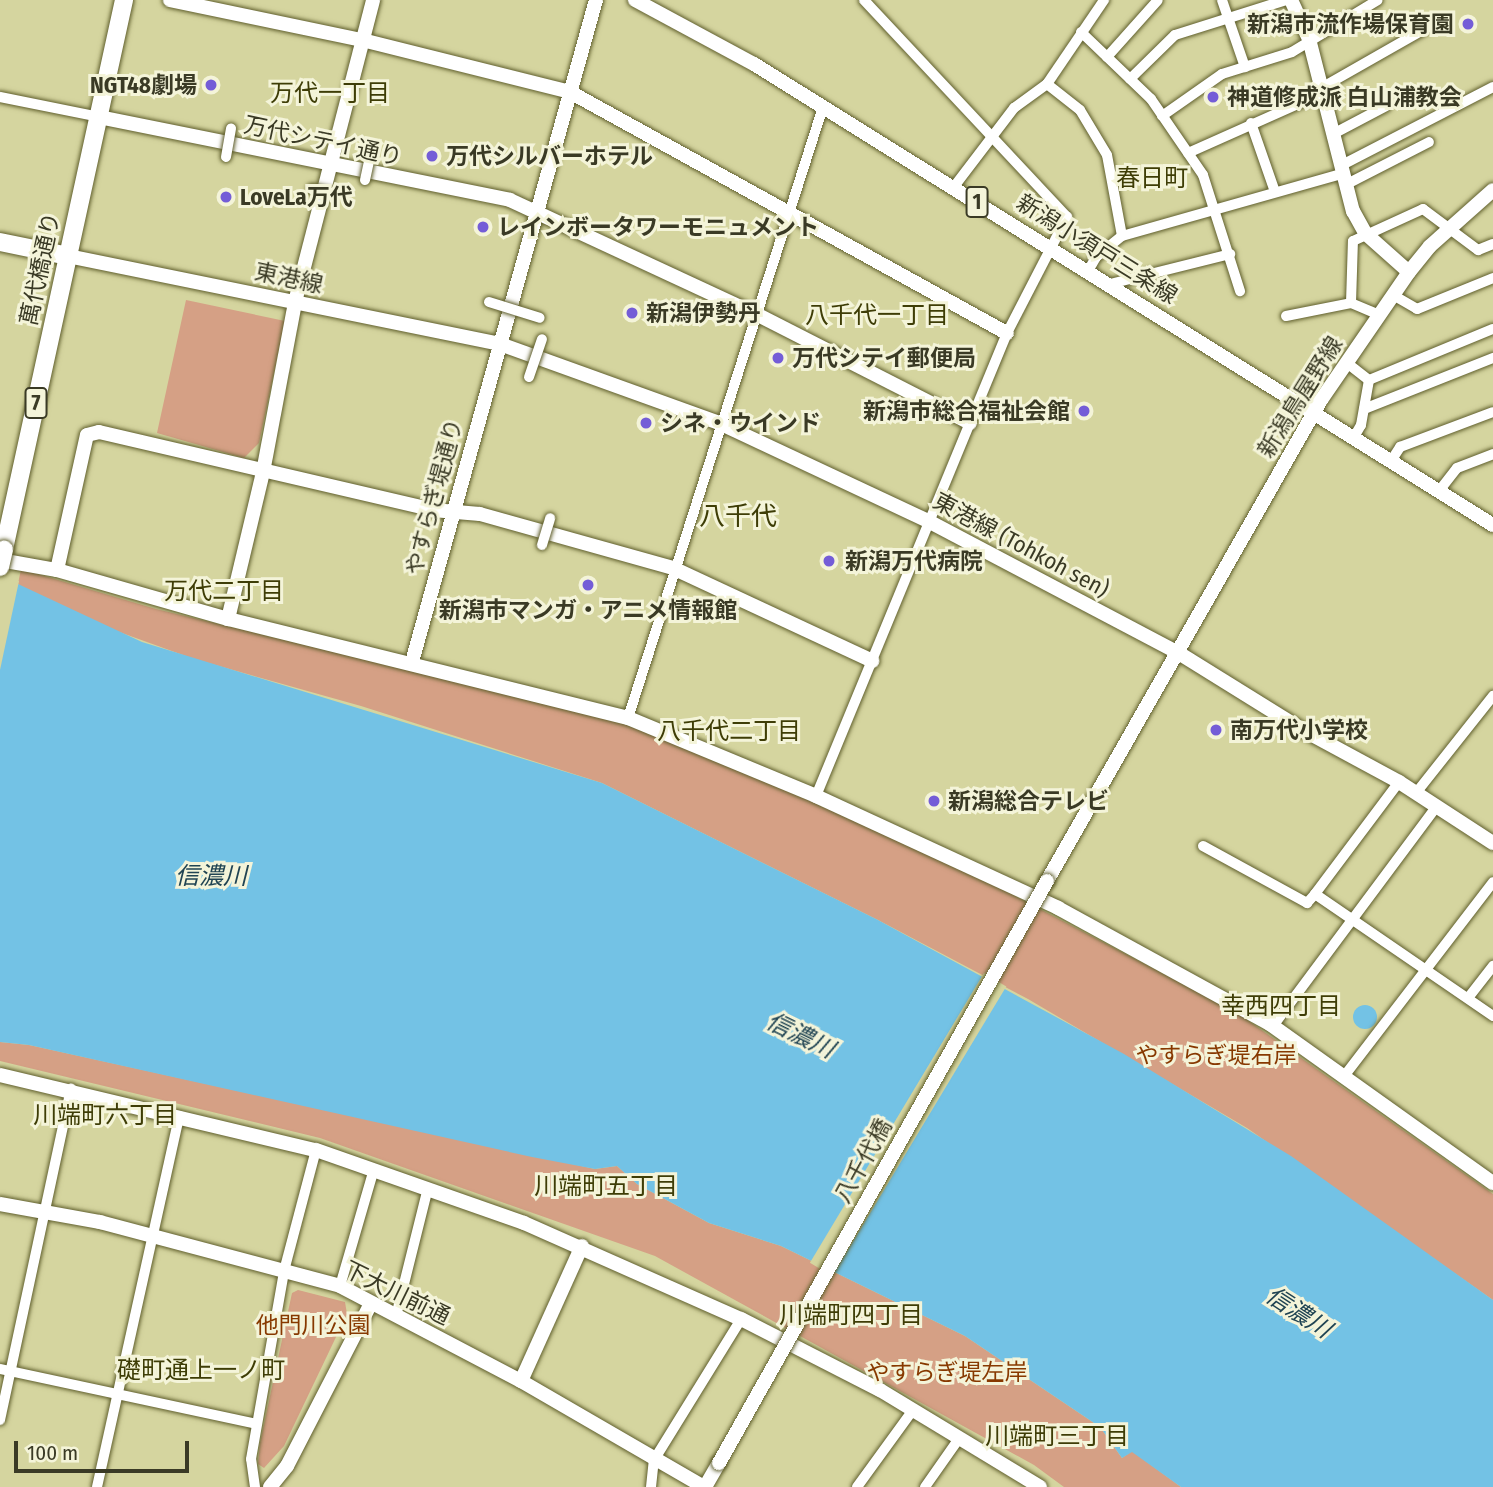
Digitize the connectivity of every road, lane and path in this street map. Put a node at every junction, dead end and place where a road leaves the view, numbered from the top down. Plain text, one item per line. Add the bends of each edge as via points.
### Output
1 (124, 0) edge
2 (170, 0) edge
3 (373, 0) edge
4 (596, 0) edge
5 (635, 0) edge
6 (864, 0) edge
7 (1104, 0) edge
8 (1158, 0) edge
9 (1222, 0) edge
10 (1289, 0) edge
11 (1378, 0) edge
12 (1228, 18) junction
13 (1428, 27) dead end
14 (1082, 32) junction
15 (1309, 39) junction
16 (362, 40) junction
17 (1107, 57) junction
18 (1245, 67) junction
19 (1130, 79) junction
20 (1047, 84) junction
21 (1493, 87) edge
22 (1322, 90) junction
23 (570, 92) junction
24 (0, 97) edge
25 (1386, 106) dead end
26 (823, 107) junction
27 (1162, 116) junction
28 (99, 117) junction
29 (1251, 122) junction
30 (231, 128) dead end
31 (994, 134) junction
32 (1333, 134) junction
33 (1429, 142) dead end
34 (1188, 153) junction
35 (226, 157) dead end
36 (369, 160) dead end
37 (332, 167) junction
38 (1344, 174) junction
39 (365, 180) dead end
40 (954, 188) junction
41 (313, 190) dead end
42 (1493, 190) edge
43 (1275, 192) junction
44 (331, 194) dead end
45 (1217, 209) junction
46 (788, 210) junction
47 (537, 212) junction
48 (1450, 228) junction
49 (1366, 234) junction
50 (1122, 236) junction
51 (0, 242) edge
52 (1493, 244) edge
53 (1049, 246) junction
54 (1230, 254) junction
55 (68, 256) junction
56 (1088, 271) junction
57 (1409, 272) junction
58 (1493, 278) edge
59 (1110, 284) junction
60 (1240, 292) dead end
61 (1393, 295) junction
62 (295, 302) junction
63 (489, 302) dead end
64 (1351, 303) junction
65 (756, 314) junction
66 (1379, 315) junction
67 (1286, 316) dead end
68 (540, 318) dead end
69 (1493, 329) edge
70 (1007, 333) junction
71 (542, 339) dead end
72 (500, 344) junction
73 (1493, 358) edge
74 (1347, 363) junction
75 (528, 377) dead end
76 (1369, 380) junction
77 (1364, 409) junction
78 (1314, 412) junction
79 (1493, 412) edge
80 (719, 423) junction
81 (970, 423) junction
82 (1354, 437) junction
83 (1493, 454) edge
84 (1391, 461) junction
85 (263, 472) junction
86 (1439, 491) junction
87 (454, 512) junction
88 (550, 518) dead end
89 (930, 522) junction
90 (1493, 525) edge
91 (542, 545) dead end
92 (1, 559) edge
93 (673, 568) junction
94 (57, 570) junction
95 (228, 620) junction
96 (1177, 652) junction
97 (872, 661) junction
98 (412, 662) junction
99 (1493, 696) edge
100 (628, 718) junction
101 (1399, 782) junction
102 (1416, 793) junction
103 (816, 796) junction
104 (1437, 806) junction
105 (1493, 843) edge
106 (1203, 846) dead end
107 (1047, 881) joint
108 (1493, 882) edge
109 (1315, 894) junction
110 (1354, 918) junction
111 (1493, 966) edge
112 (1427, 967) junction
113 (1468, 998) junction
114 (1493, 1016) edge
115 (1273, 1026) junction
116 (0, 1075) edge
117 (1345, 1075) junction
118 (71, 1090) junction
119 (179, 1116) junction
120 (316, 1150) junction
121 (373, 1169) junction
122 (1493, 1183) edge
123 (428, 1188) junction
124 (0, 1203) edge
125 (45, 1211) junction
126 (153, 1236) junction
127 (582, 1246) junction
128 (284, 1271) junction
129 (340, 1286) junction
130 (371, 1303) junction
131 (396, 1316) junction
132 (741, 1319) junction
133 (5, 1370) edge
134 (521, 1381) junction
135 (117, 1395) junction
136 (913, 1409) junction
137 (0, 1420) edge
138 (256, 1424) junction
139 (960, 1437) junction
140 (654, 1460) junction
141 (97, 1487) edge
142 (255, 1487) edge
143 (270, 1487) edge
144 (651, 1487) edge
145 (705, 1487) edge
146 (857, 1487) edge
147 (926, 1487) edge
148 (1040, 1487) edge

1 - 28 highway, 萬代橋通り / 7
2 - 16 street
3 - 16 street
4 - 23 street, やすらぎ堤通り
5 - 26 street, 新潟小須戸三条線 / 1
6 - 31 street
7 - 14 street
8 - 17 street
9 - 12 street
10 - 12 street
10 - 15 street
11 - 15 street
12 - 18 street
12 - 19 street via 1175,35
13 - 22 street
14 - 17 street
14 - 20 street
15 - 18 street via 1292,52
15 - 22 street
16 - 23 street
16 - 37 street
17 - 19 street
18 - 27 street via 1222,74
19 - 27 street
20 - 31 street via 1014,108
20 - 50 street via 1080,110 1107,155
21 - 38 street
22 - 29 street
22 - 32 street
23 - 46 street
23 - 47 street, やすらぎ堤通り
24 - 28 street
25 - 32 street
26 - 40 street, 新潟小須戸三条線 / 1
26 - 46 street
27 - 34 street
28 - 37 street, 万代シテイ通り
28 - 55 highway, 萬代橋通り / 7
29 - 34 street
29 - 43 street
30 - 35 street, bridge
31 - 40 street
31 - 53 street via 1067,217
32 - 38 street
33 - 38 street
34 - 45 street
36 - 39 street, bridge
37 - 47 street, 万代シテイ通り via 510,200
37 - 62 street
38 - 43 street
38 - 49 street
40 - 53 street, 新潟小須戸三条線 / 1
41 - 44 street, bridge
42 - 48 street, 新潟鳥屋野線
43 - 45 street
45 - 50 street
45 - 54 street
46 - 65 street
46 - 70 street
47 - 65 street, 万代シテイ通り
47 - 72 street, やすらぎ堤通り
48 - 49 street via 1423,209
48 - 52 street via 1478,250
48 - 57 street, 新潟鳥屋野線
49 - 57 street
49 - 64 street via 1353,241 1351,249
50 - 56 street via 1096,257
51 - 55 highway
53 - 56 street, 新潟小須戸三条線 / 1
53 - 70 street
54 - 59 street
54 - 60 street
55 - 62 street, 東港線
55 - 92 highway, 萬代橋通り / 7
56 - 59 street, 新潟小須戸三条線 / 1
57 - 61 street, 新潟鳥屋野線
58 - 61 street via 1417,310
59 - 78 street, 新潟小須戸三条線 / 1
61 - 66 street, 新潟鳥屋野線
62 - 72 street, 東港線
62 - 85 street
63 - 68 street, bridge
64 - 66 street
64 - 67 street
65 - 80 street
65 - 81 street, 万代シテイ通り
66 - 74 street, 新潟鳥屋野線
69 - 76 street
70 - 81 street
71 - 75 street, bridge
72 - 80 street, 東港線 (Tohkoh sen)
72 - 87 street, やすらぎ堤通り
73 - 77 street
74 - 76 street
74 - 78 street, 新潟鳥屋野線
76 - 77 street
77 - 82 street
78 - 82 street, 新潟小須戸三条線 / 1
78 - 96 street, 新潟鳥屋野線
79 - 84 street via 1400,447
80 - 89 street, 東港線 (Tohkoh sen)
80 - 93 street
81 - 89 street
82 - 84 street, 新潟小須戸三条線 / 1
83 - 86 street via 1457,468
84 - 86 street, 新潟小須戸三条線 / 1
85 - 87 street
85 - 94 street via 99,432 87,435
85 - 95 street
86 - 90 street, 新潟小須戸三条線 / 1
87 - 93 street via 480,514
87 - 98 street, やすらぎ堤通り
88 - 91 street, bridge
89 - 96 street, 東港線 (Tohkoh sen)
89 - 97 street
92 - 94 street
93 - 97 street
93 - 100 street
94 - 95 street
95 - 98 street
96 - 101 street, 東港線 (Tohkoh sen) via 1303,730
96 - 107 street, 新潟鳥屋野線
97 - 103 street
98 - 100 street
99 - 102 street
100 - 103 street
101 - 102 street, 東港線 (Tohkoh sen)
101 - 109 street
102 - 104 street, 東港線 (Tohkoh sen)
103 - 115 street via 1058,908
104 - 105 street, 東港線 (Tohkoh sen)
104 - 110 street
106 - 109 street via 1307,903
107 - 145 street, 八千代橋, bridge
108 - 112 street
109 - 110 street
110 - 112 street
110 - 115 street
111 - 113 street
112 - 113 street
112 - 117 street
113 - 114 street
115 - 117 street
116 - 118 street
117 - 122 street
118 - 119 street
118 - 125 street
119 - 120 street
119 - 126 street
120 - 121 street
120 - 128 street
121 - 123 street
121 - 129 street
123 - 127 street
123 - 131 street
124 - 125 street, 下大川前通
125 - 126 street, 下大川前通
125 - 133 street
126 - 128 street, 下大川前通
126 - 135 street
127 - 132 street
127 - 134 street
128 - 129 street, 下大川前通
128 - 138 street
129 - 130 street, 下大川前通
130 - 131 street, 下大川前通
130 - 143 street via 287,1466
131 - 134 street, 下大川前通
132 - 136 street
132 - 140 street
133 - 135 street
133 - 137 street
134 - 140 street, 下大川前通
135 - 138 street
135 - 141 street
136 - 139 street
136 - 146 street
138 - 142 street via 251,1459
139 - 147 street
139 - 148 street
140 - 144 street
140 - 145 street, 下大川前通

